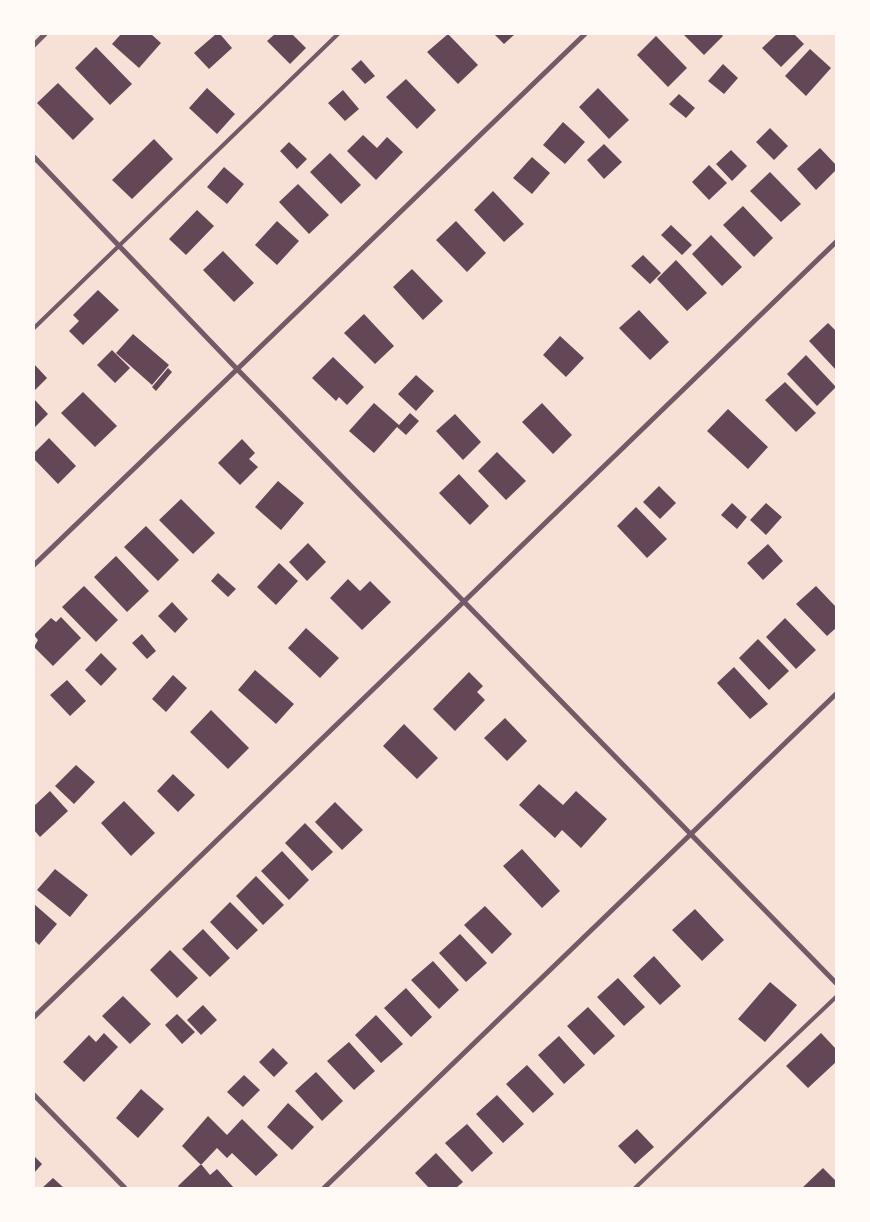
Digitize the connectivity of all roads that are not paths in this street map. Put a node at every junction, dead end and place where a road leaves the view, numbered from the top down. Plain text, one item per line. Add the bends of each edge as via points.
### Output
1 (45, 34) edge
2 (338, 34) edge
3 (585, 34) edge
4 (34, 45) edge
5 (34, 157) edge
6 (836, 242) edge
7 (118, 246) junction
8 (34, 328) edge
9 (236, 368) junction
10 (34, 565) edge
11 (462, 602) junction
12 (836, 694) edge
13 (690, 835) junction
14 (836, 983) edge
15 (836, 997) edge
16 (34, 1017) edge
17 (34, 1095) edge
18 (125, 1188) edge
19 (324, 1188) edge
20 (635, 1188) edge

1 - 4 street
2 - 7 lane
3 - 9 street
5 - 7 street
6 - 11 street
7 - 8 lane
7 - 9 street
9 - 10 street
9 - 11 street
11 - 13 street
11 - 16 street
12 - 13 street
13 - 14 street
13 - 19 street
15 - 20 lane
17 - 18 street

